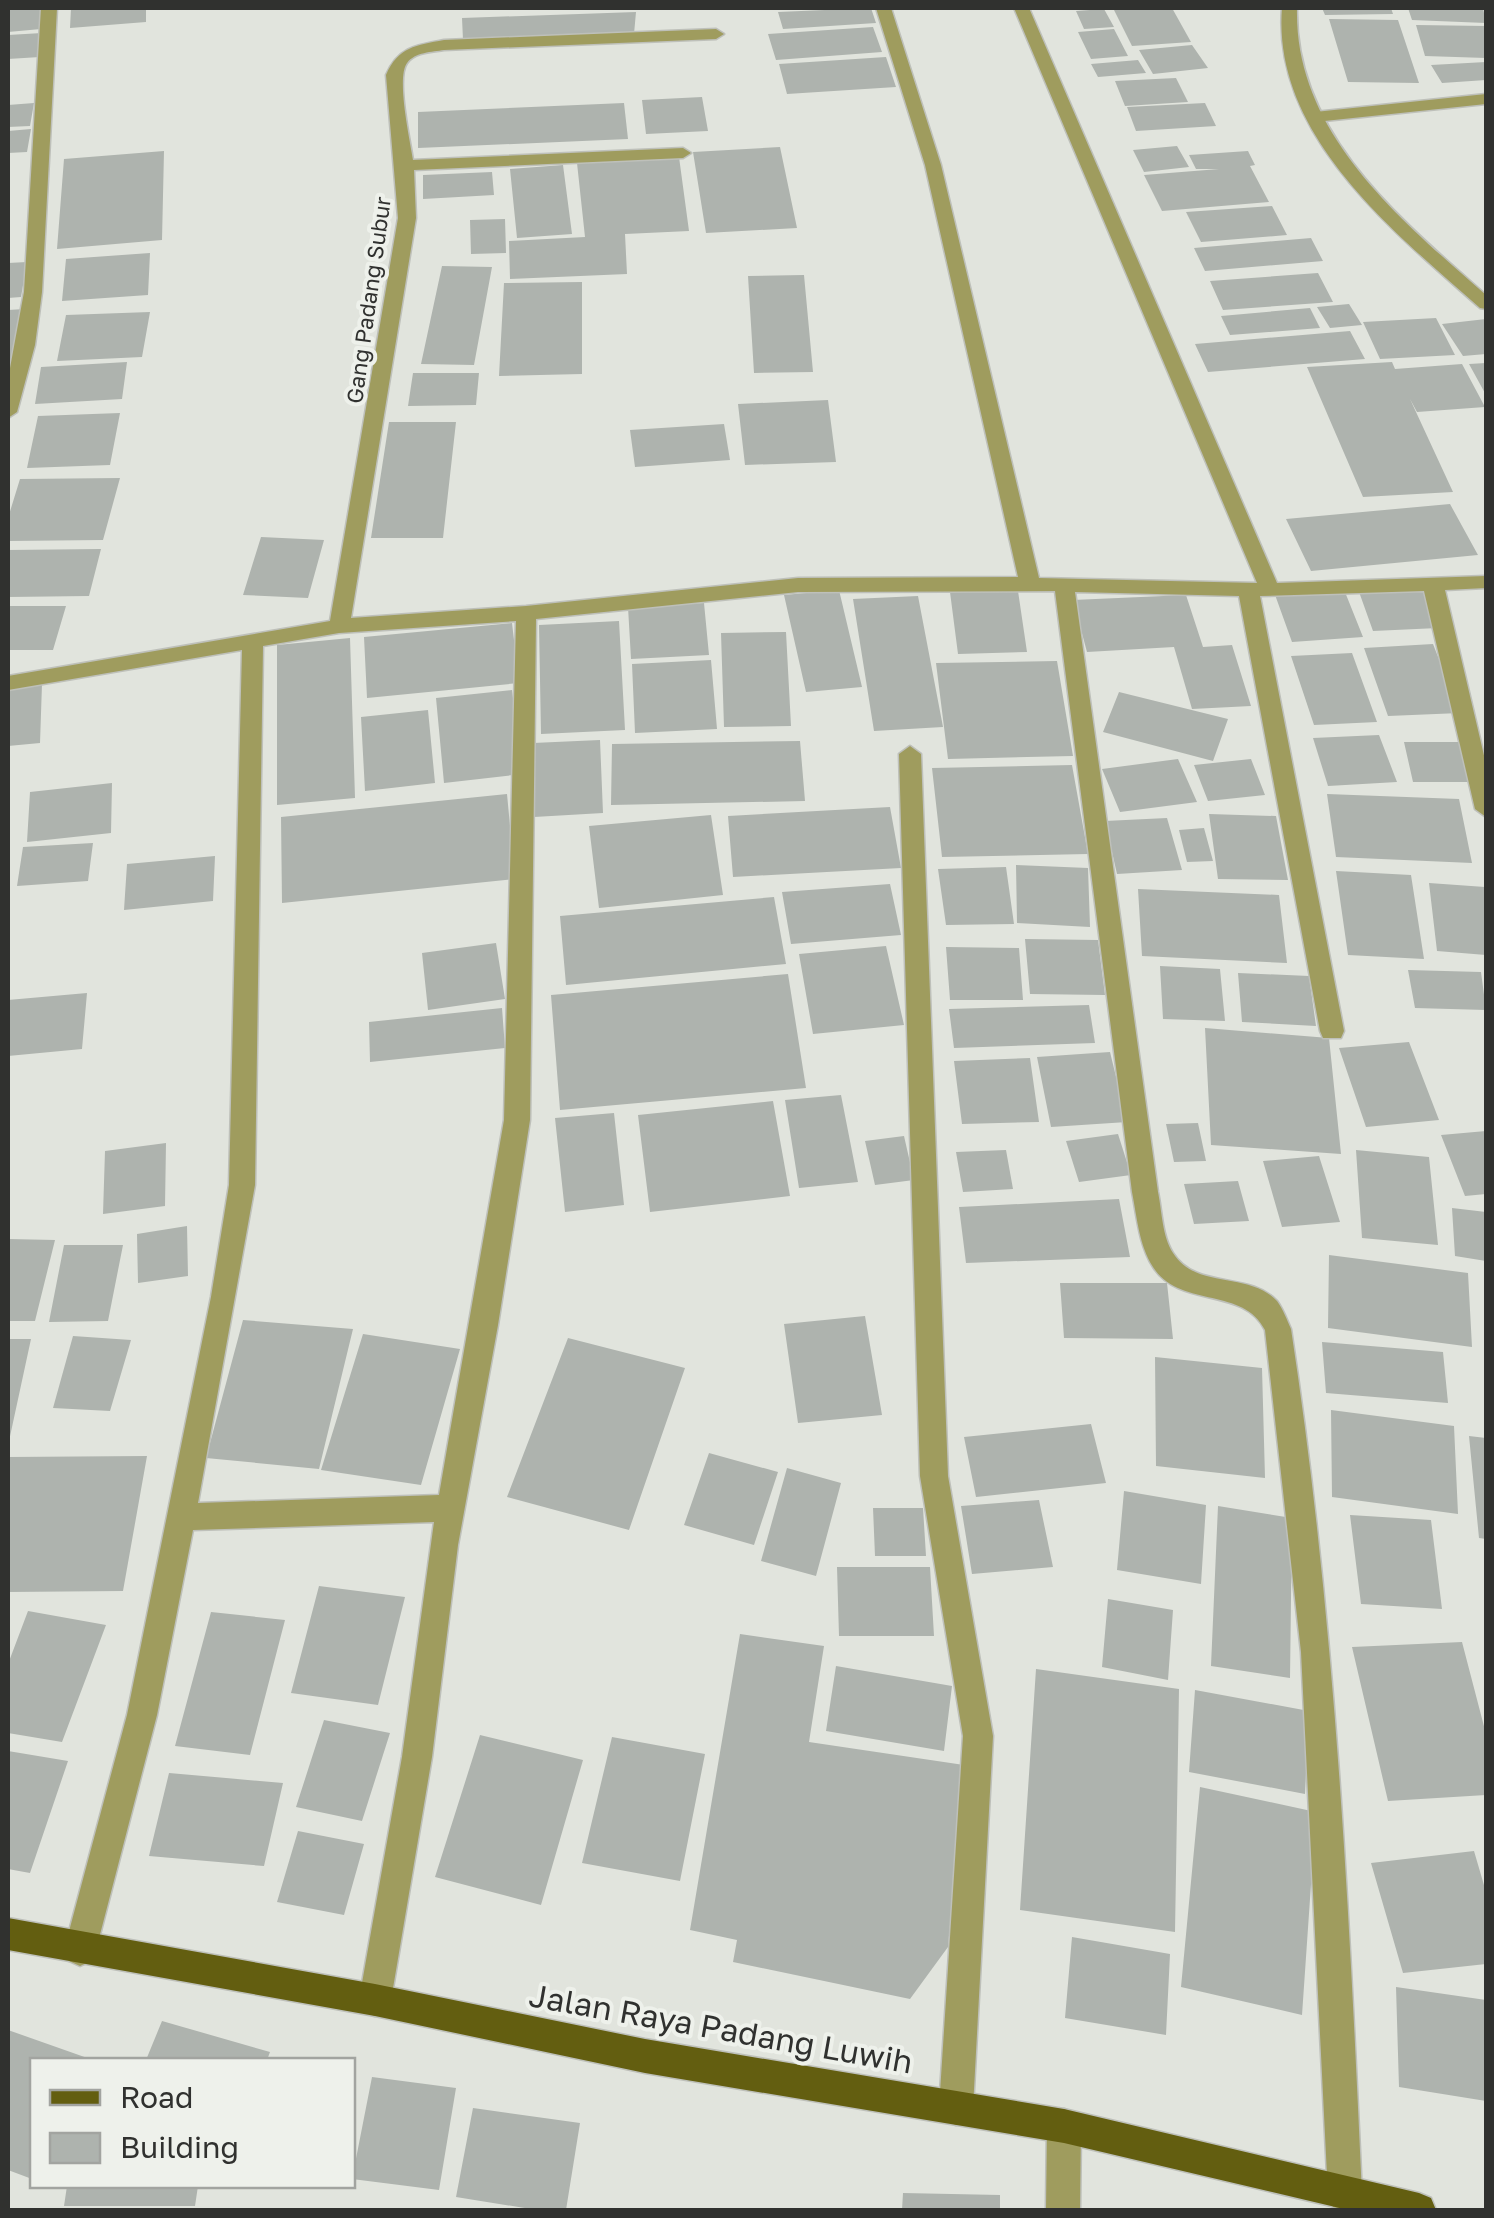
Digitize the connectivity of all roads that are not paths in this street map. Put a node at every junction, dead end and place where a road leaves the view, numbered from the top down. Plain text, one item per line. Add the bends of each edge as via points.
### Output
1 (49, 8) edge
2 (884, 8) edge
3 (1021, 8) edge
4 (1289, 8) edge
5 (716, 34) dead end
6 (1486, 99) edge
7 (1315, 116) junction
8 (683, 153) dead end
9 (405, 165) junction
10 (1486, 304) edge
11 (8, 412) edge
12 (1486, 582) edge
13 (1030, 584) junction
14 (1433, 584) junction
15 (1064, 585) junction
16 (1259, 590) junction
17 (526, 613) junction
18 (339, 626) junction
19 (253, 638) junction
20 (8, 683) edge
21 (910, 754) dead end
22 (1486, 809) edge
23 (1332, 1031) dead end
24 (450, 1508) junction
25 (178, 1517) junction
26 (8, 1934) edge
27 (80, 1950) junction
28 (375, 2000) junction
29 (956, 2108) junction
30 (1064, 2126) junction
31 (1345, 2195) junction
32 (1063, 2210) edge
33 (1419, 2210) edge

1 - 11 street via 33,292
2 - 13 street via 933,164
3 - 16 street
4 - 7 street via 1289,46
5 - 9 street, Gang Padang Subur via 418,50 401,58 394,74
6 - 7 street
7 - 10 street via 1330,148 1368,191
8 - 9 street
9 - 18 street, Gang Padang Subur via 398,283
12 - 14 street
13 - 15 street
13 - 17 street via 798,586
14 - 16 street
14 - 22 street
15 - 16 street
15 - 31 street via 1145,1192 1161,1258 1177,1278 1266,1308 1278,1329 1310,1615
16 - 23 street
17 - 18 street
17 - 24 street via 517,1120
18 - 19 street
19 - 20 street
19 - 25 street via 246,1140 224,1298
21 - 29 street via 934,1476 978,1736
24 - 25 street
24 - 28 street
25 - 27 street via 142,1716
26 - 27 main road, Jalan Raya Padang Luwih
27 - 28 main road, Jalan Raya Padang Luwih
28 - 29 main road, Jalan Raya Padang Luwih via 645,2056
29 - 30 main road, Jalan Raya Padang Luwih
30 - 31 main road, Jalan Raya Padang Luwih
30 - 32 street
31 - 33 main road, Jalan Raya Padang Luwih

